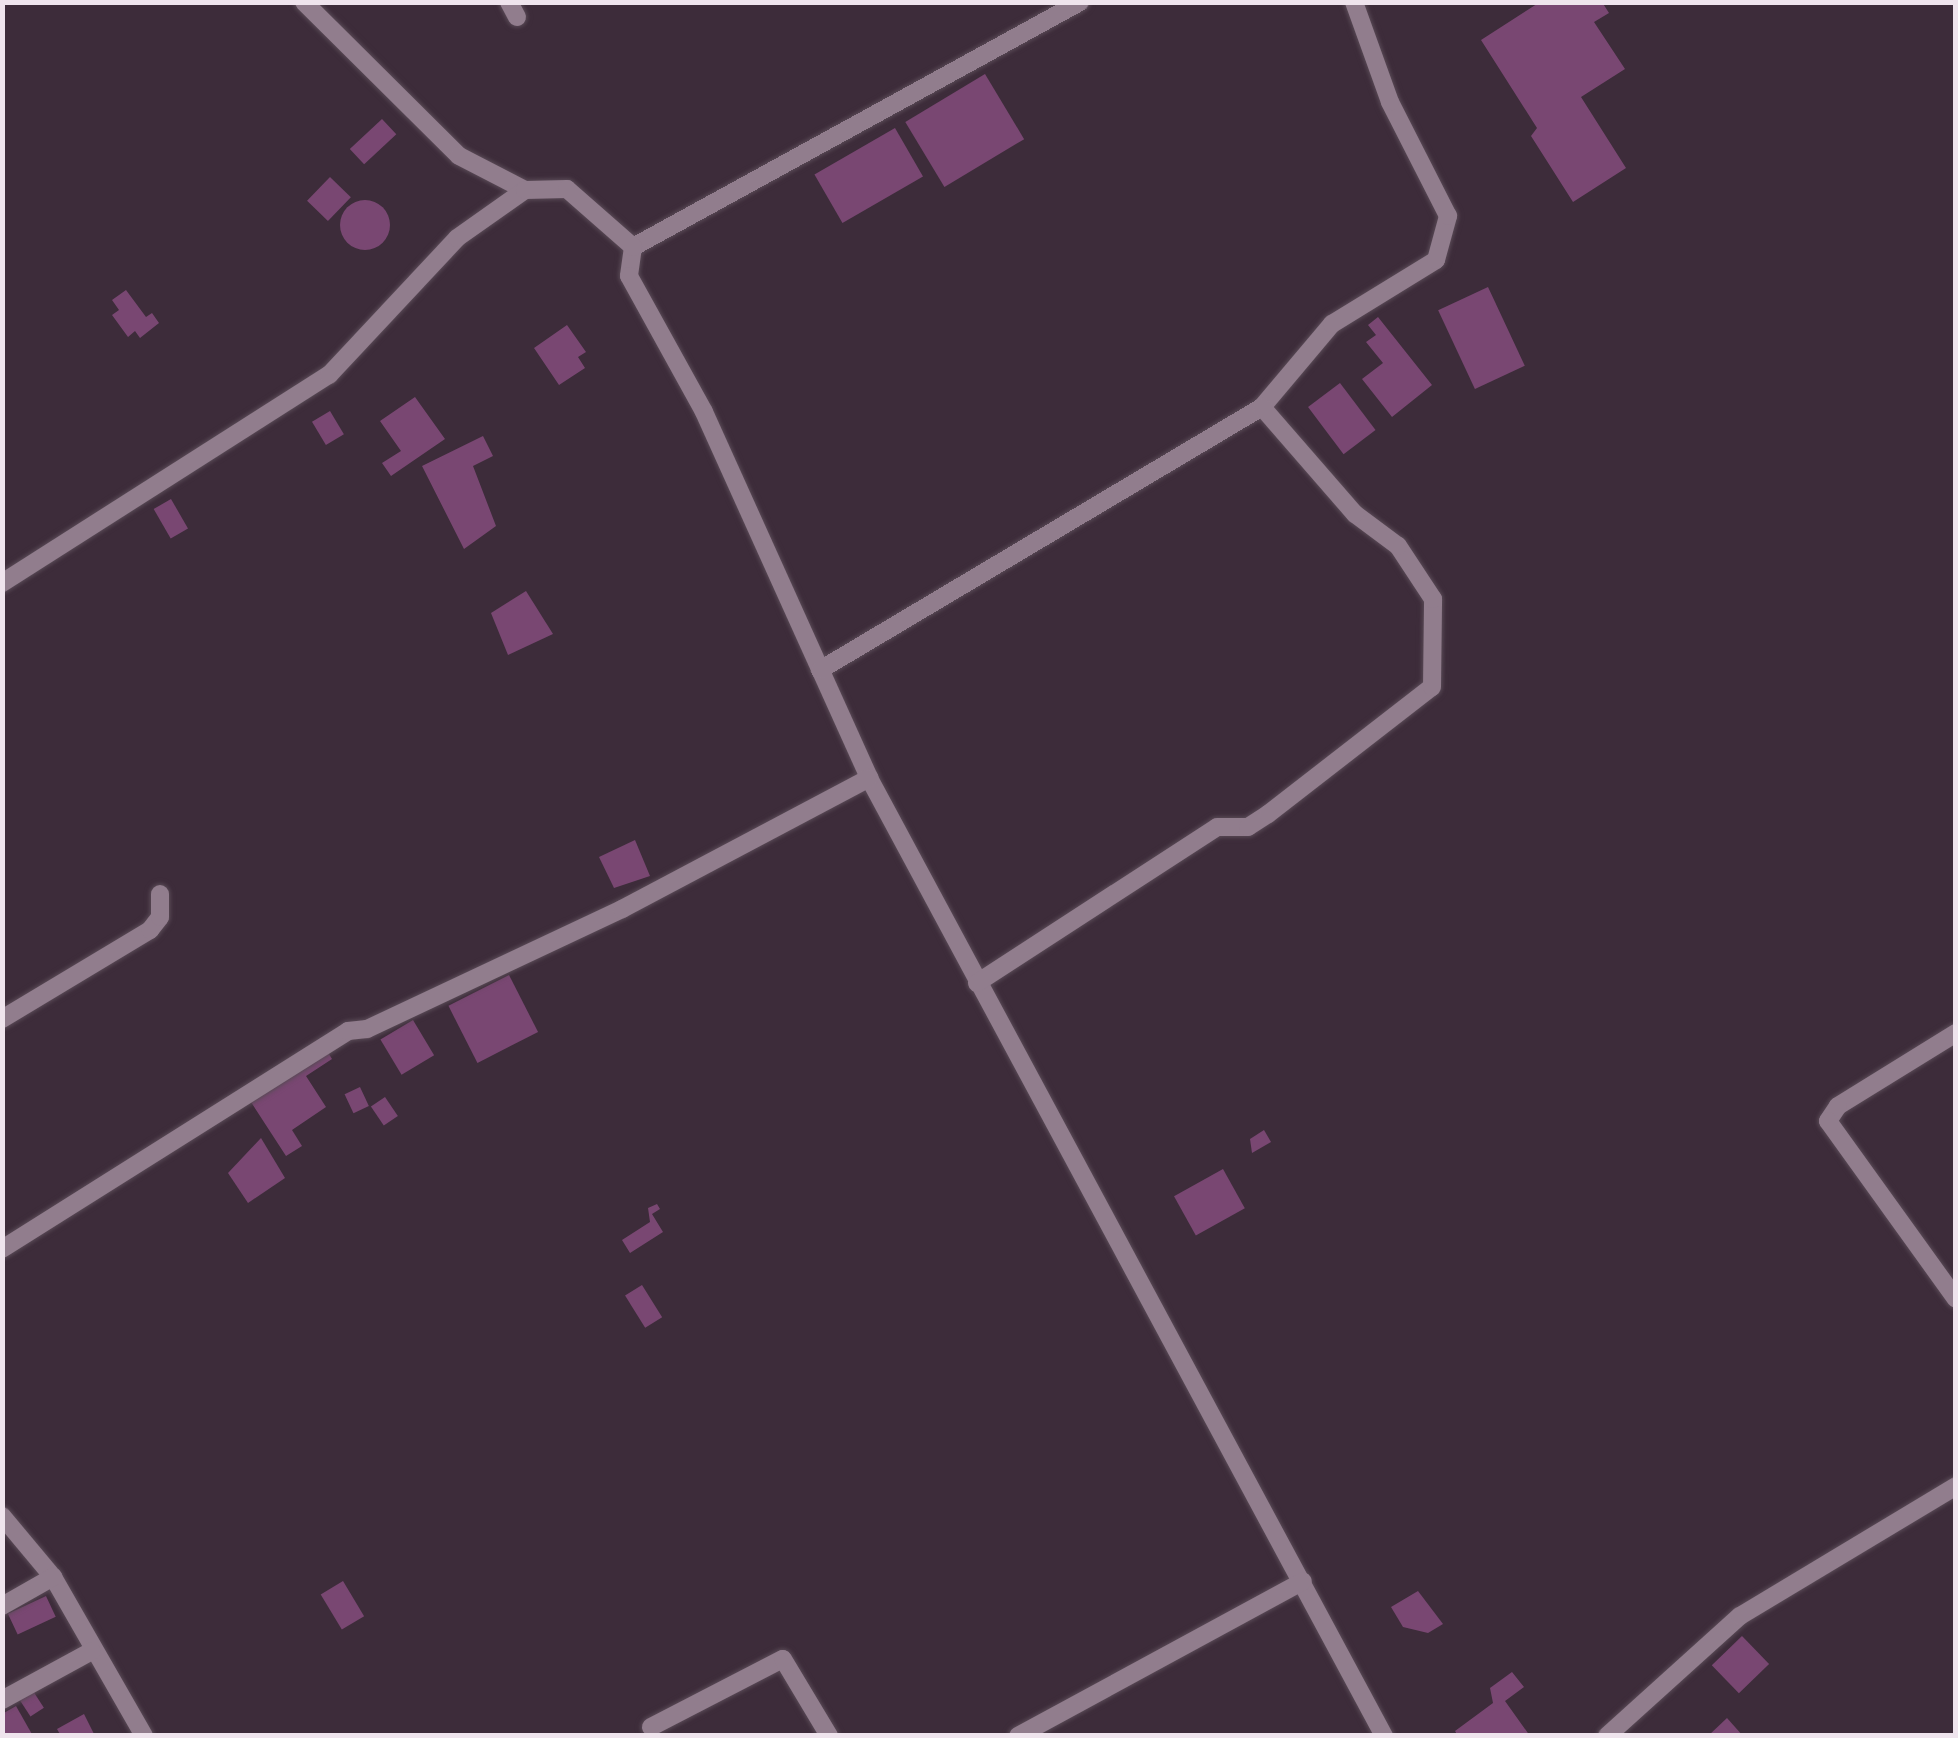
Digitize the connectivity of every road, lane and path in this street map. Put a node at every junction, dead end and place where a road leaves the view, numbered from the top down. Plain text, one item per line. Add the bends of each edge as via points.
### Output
1 (304, 2) edge
2 (1080, 2) edge
3 (1354, 2) edge
4 (525, 190) junction
5 (633, 248) junction
6 (1262, 407) junction
7 (2, 583) edge
8 (820, 670) junction
9 (869, 778) junction
10 (160, 894) dead end
11 (977, 983) junction
12 (2, 1019) edge
13 (1956, 1033) edge
14 (2, 1249) edge
15 (1956, 1299) edge
16 (1956, 1486) edge
17 (2, 1516) edge
18 (53, 1577) junction
19 (1302, 1581) junction
20 (2, 1606) edge
21 (92, 1651) junction
22 (2, 1700) edge
23 (651, 1727) dead end
24 (144, 1736) edge
25 (829, 1736) edge
26 (1018, 1736) edge
27 (1384, 1736) edge
28 (1607, 1736) edge

1 - 4 street via 458,156
2 - 5 street
3 - 6 street via 1390,102 1441,198 1444,245 1417,276 1311,342 1286,384
4 - 5 street via 567,190
4 - 7 street via 457,238 329,375
5 - 8 street via 629,276 704,412
6 - 8 street
6 - 11 street via 1355,514 1398,546 1432,599 1432,687 1268,814 1248,827 1216,827
8 - 9 street
9 - 11 street
9 - 14 street via 622,909 366,1029 348,1031
10 - 12 street via 160,917 150,930
11 - 19 street
13 - 15 street via 1838,1106 1828,1121
16 - 28 street via 1740,1616
17 - 18 street
18 - 20 street
18 - 21 street
19 - 26 street
19 - 27 street
21 - 22 street
21 - 24 street
23 - 25 street via 783,1658

